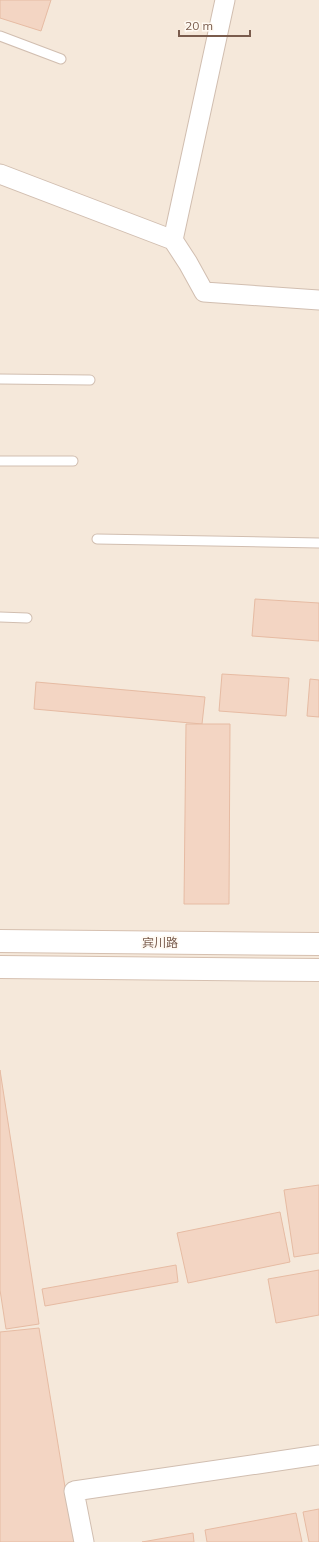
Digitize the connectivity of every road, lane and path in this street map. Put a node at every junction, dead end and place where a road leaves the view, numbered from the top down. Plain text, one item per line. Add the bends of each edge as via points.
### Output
1 (225, 0) edge
2 (0, 36) edge
3 (61, 59) dead end
4 (0, 174) edge
5 (173, 240) junction
6 (319, 300) edge
7 (0, 379) edge
8 (90, 380) dead end
9 (0, 461) edge
10 (73, 461) dead end
11 (97, 539) dead end
12 (319, 543) edge
13 (0, 617) edge
14 (27, 618) dead end
15 (0, 941) edge
16 (319, 944) edge
17 (0, 967) edge
18 (319, 970) edge
19 (319, 1455) edge
20 (84, 1542) edge

1 - 5 street
2 - 3 lane
4 - 5 street
5 - 6 street via 204,292
7 - 8 lane
9 - 10 lane
11 - 12 lane
13 - 14 lane
15 - 16 main road, 宾川路
17 - 18 main road
19 - 20 street via 74,1491

